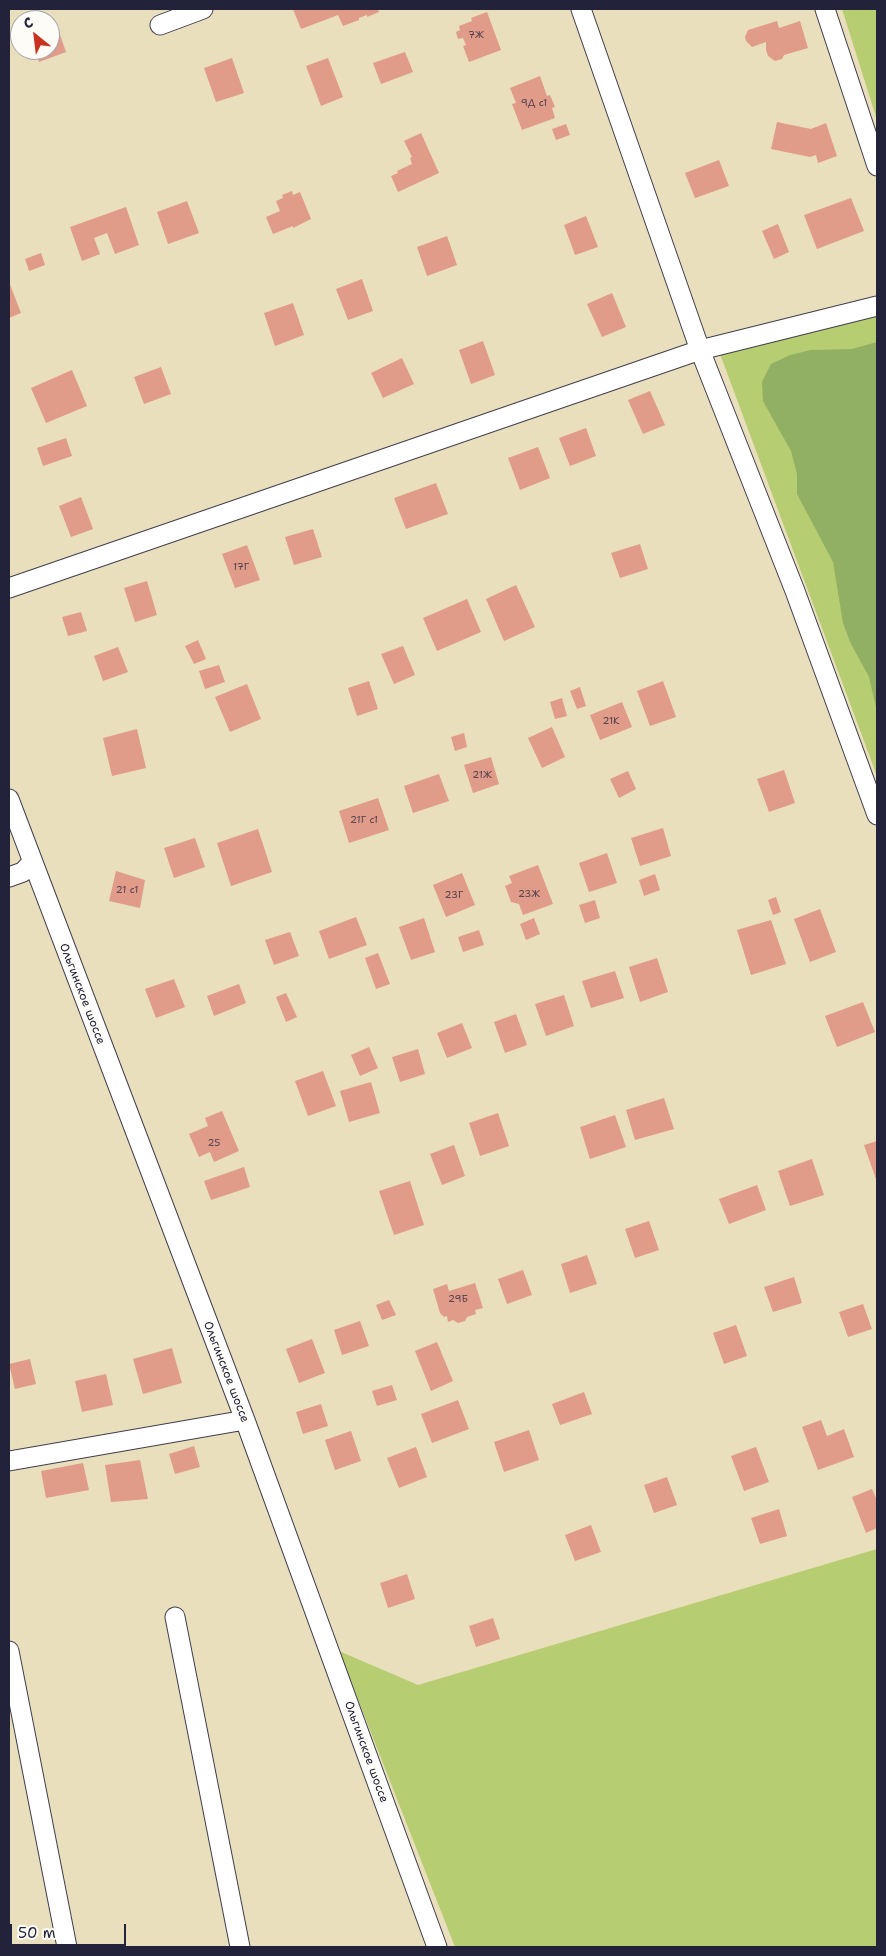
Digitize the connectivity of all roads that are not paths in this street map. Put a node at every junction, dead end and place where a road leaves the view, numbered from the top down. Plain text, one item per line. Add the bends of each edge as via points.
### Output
1 (203, 9) edge
2 (581, 9) edge
3 (825, 9) edge
4 (160, 25) dead end
5 (877, 166) edge
6 (877, 306) edge
7 (700, 350) junction
8 (9, 588) edge
9 (9, 799) edge
10 (877, 815) edge
11 (32, 862) junction
12 (9, 877) edge
13 (245, 1420) junction
14 (9, 1461) edge
15 (175, 1617) dead end
16 (9, 1651) edge
17 (67, 1947) edge
18 (240, 1947) edge
19 (437, 1947) edge

1 - 4 street
2 - 7 street
3 - 5 street
6 - 7 street
7 - 8 street
7 - 10 street via 795,591
9 - 11 street, Ольгинское шоссе
11 - 12 street via 23,872
11 - 13 street, Ольгинское шоссе
13 - 14 street
13 - 19 street, Ольгинское шоссе
15 - 18 street
16 - 17 street

